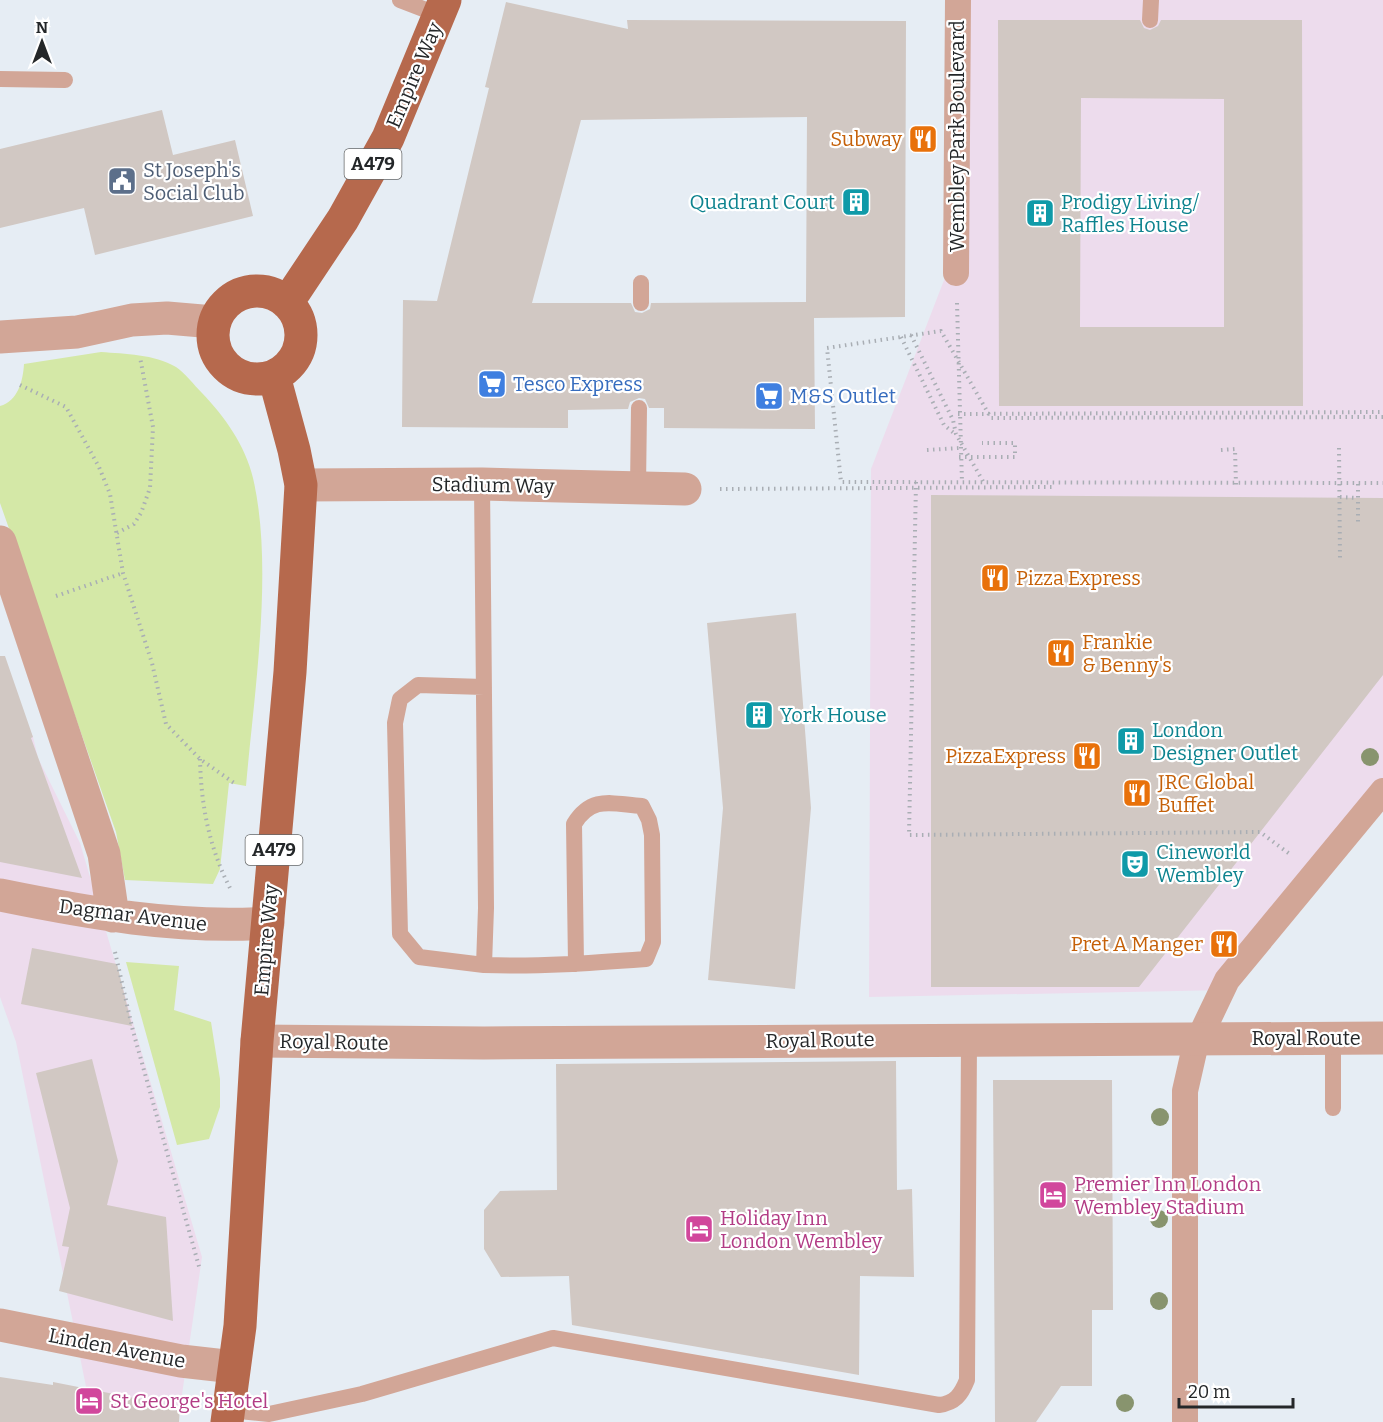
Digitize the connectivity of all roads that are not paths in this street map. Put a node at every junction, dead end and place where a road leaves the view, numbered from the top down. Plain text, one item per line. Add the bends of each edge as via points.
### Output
1 (400, 0) edge
2 (958, 0) edge
3 (1151, 0) edge
4 (442, 7) edge
5 (1150, 20) dead end
6 (0, 79) edge
7 (65, 80) dead end
8 (956, 273) road end
9 (641, 284) dead end
10 (287, 303) junction
11 (641, 303) dead end
12 (214, 322) junction
13 (0, 337) edge
14 (274, 376) junction
15 (639, 408) dead end
16 (482, 484) junction
17 (301, 485) junction
18 (638, 488) junction
19 (685, 489) road end
20 (0, 542) edge
21 (484, 687) junction
22 (1383, 791) edge
23 (0, 895) edge
24 (113, 916) junction
25 (268, 923) junction
26 (576, 964) junction
27 (484, 965) junction
28 (1333, 1038) junction
29 (1383, 1038) edge
30 (969, 1039) junction
31 (257, 1041) junction
32 (1333, 1108) dead end
33 (0, 1325) edge
34 (234, 1367) junction
35 (228, 1416) edge
36 (1185, 1422) edge

1 - 4 lane
2 - 8 street, Wembley Park Boulevard
3 - 5 lane
4 - 10 main road, Empire Way / A479 via 388,138 343,219
6 - 7 lane
9 - 11 lane
10 - 12 main road via 265,292 240,294 220,310
10 - 14 main road via 301,329 300,343 296,357
12 - 13 street via 132,320 77,333
12 - 14 main road via 214,347 227,368 249,379
14 - 17 main road, Empire Way / A479
15 - 18 lane
16 - 17 street, Stadium Way
16 - 18 street, Stadium Way
16 - 21 lane
17 - 25 main road, Empire Way / A479 via 290,672
18 - 19 street, Stadium Way
20 - 24 street via 104,854
21 - 27 lane
21 - 27 lane via 418,685 400,699 394,723 400,934 419,957
22 - 36 street via 1227,980 1195,1047 1185,1091
23 - 24 street, Dagmar Avenue
24 - 25 street, Dagmar Avenue via 231,926
25 - 31 main road, Empire Way / A479
26 - 26 lane via 646,959 653,942 651,835 642,806 599,803 583,809 574,824
26 - 27 lane
28 - 29 street, Royal Route
28 - 30 street, Royal Route
28 - 32 lane
30 - 31 street, Royal Route
30 - 35 lane via 967,1380 962,1393 950,1403 939,1405 553,1338 362,1394 269,1414
31 - 34 main road, Empire Way / A479 via 240,1326
33 - 34 street, Linden Avenue via 180,1361
34 - 35 main road, A479

